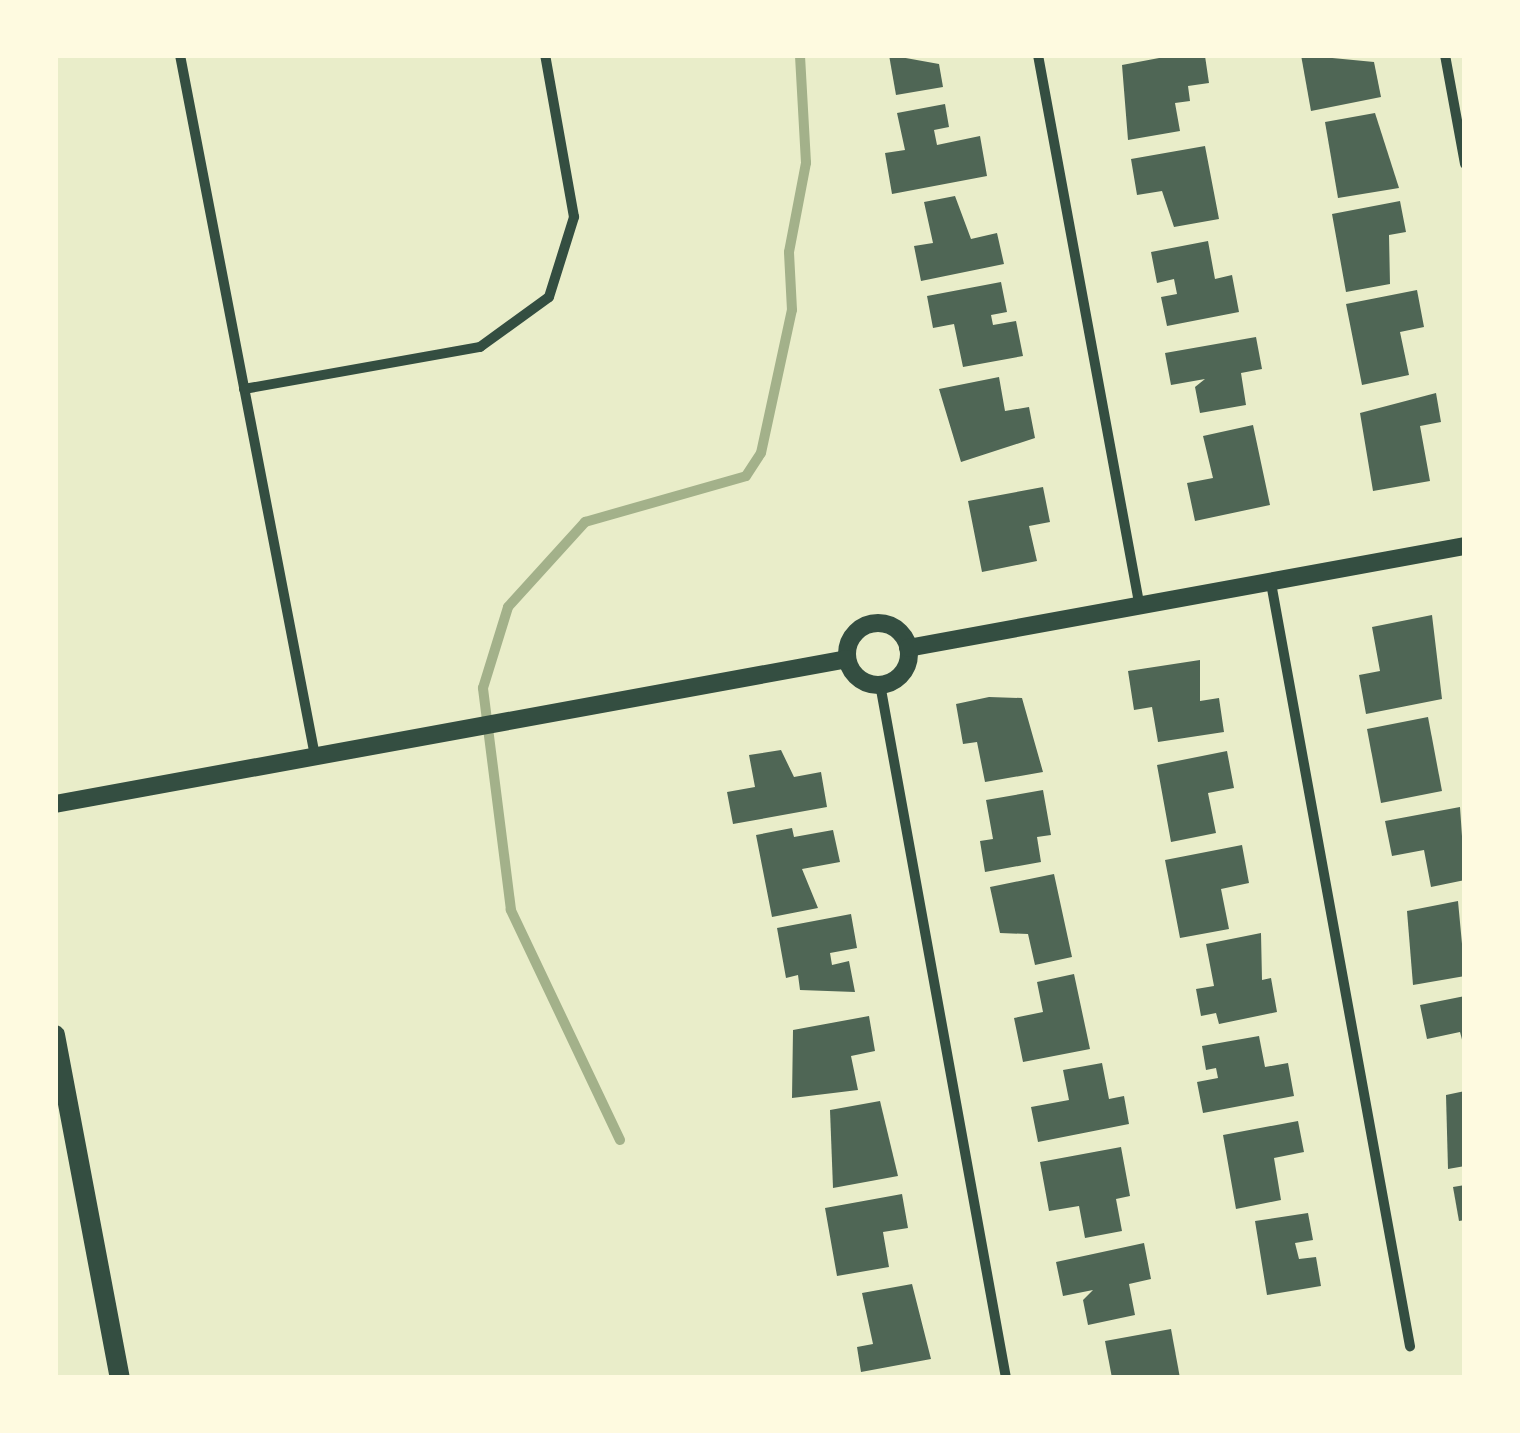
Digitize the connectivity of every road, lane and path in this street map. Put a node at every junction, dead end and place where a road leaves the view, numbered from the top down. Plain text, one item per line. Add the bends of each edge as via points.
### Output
1 (180, 55) edge
2 (545, 55) edge
3 (1038, 55) edge
4 (1445, 55) edge
5 (1465, 164) edge
6 (244, 388) junction
7 (1465, 546) edge
8 (1271, 584) junction
9 (1140, 609) junction
10 (908, 648) junction
11 (847, 659) junction
12 (880, 684) junction
13 (315, 756) junction
14 (55, 804) edge
15 (56, 1047) edge
16 (1410, 1346) dead end
17 (120, 1378) edge
18 (1006, 1378) edge

1 - 6 street
2 - 6 street via 574,217 549,296 480,347
3 - 9 street
4 - 5 street
6 - 13 street
7 - 8 street
8 - 9 street
8 - 16 street
9 - 10 street
10 - 11 street via 896,629 874,623 853,635
10 - 12 street via 902,672
11 - 12 street via 859,678
11 - 13 street
12 - 18 street
13 - 14 street
15 - 17 main road

